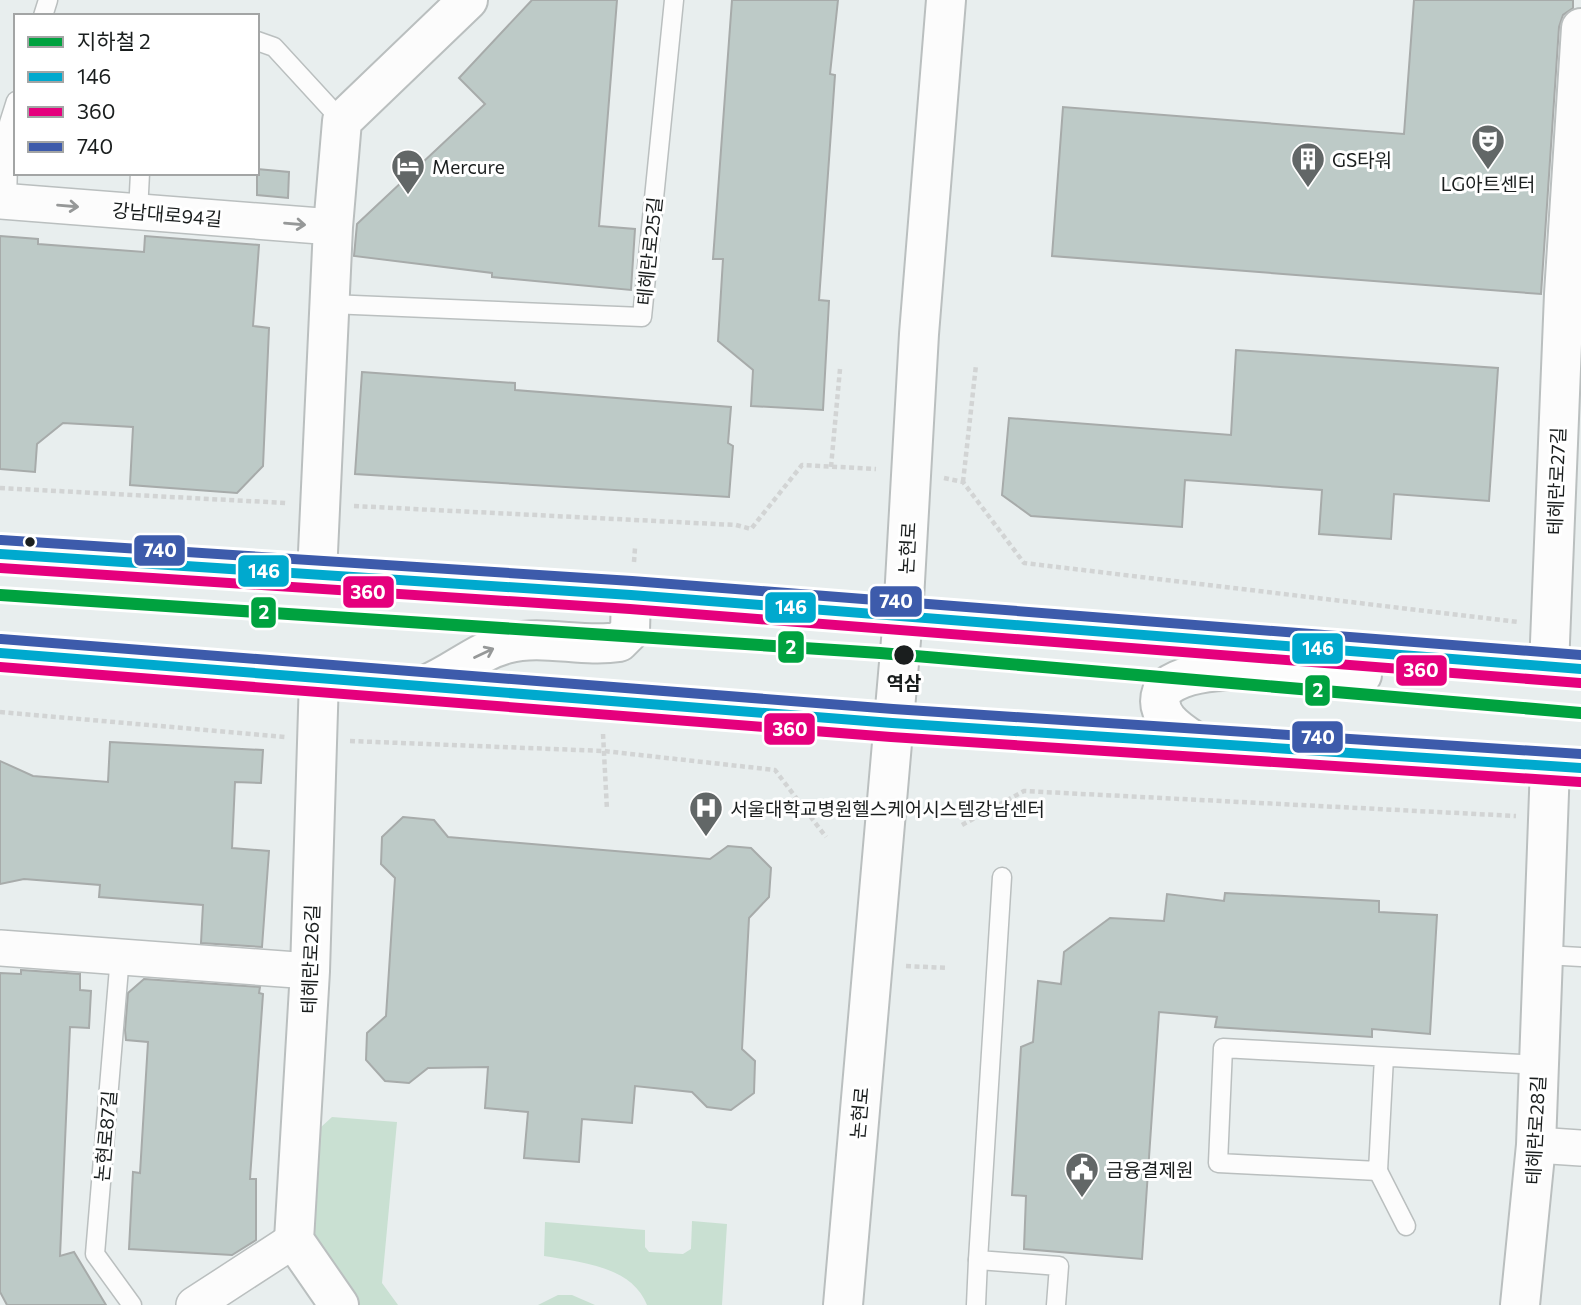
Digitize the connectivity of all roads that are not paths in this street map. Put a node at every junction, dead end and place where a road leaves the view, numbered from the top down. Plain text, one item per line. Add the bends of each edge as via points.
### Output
1 (468, 0) edge
2 (674, 0) edge
3 (946, 0) edge
4 (1581, 28) edge
5 (259, 42) edge
6 (14, 107) edge
7 (342, 121) junction
8 (1577, 124) edge
9 (140, 175) edge
10 (4, 201) edge
11 (138, 212) junction
12 (333, 227) junction
13 (1572, 294) edge
14 (330, 304) junction
15 (1568, 478) edge
16 (0, 554) edge
17 (317, 574) junction
18 (631, 594) junction
19 (903, 617) junction
20 (0, 653) edge
21 (1405, 657) junction
22 (1565, 668) edge
23 (319, 678) junction
24 (425, 685) junction
25 (892, 723) junction
26 (1197, 743) junction
27 (1566, 767) edge
28 (1002, 877) dead end
29 (0, 948) edge
30 (120, 956) junction
31 (1563, 956) edge
32 (310, 971) junction
33 (1384, 1057) junction
34 (1539, 1065) junction
35 (1536, 1145) junction
36 (1581, 1148) edge
37 (1378, 1171) junction
38 (1406, 1226) dead end
39 (294, 1240) junction
40 (978, 1260) junction
41 (132, 1305) edge
42 (194, 1305) edge
43 (339, 1305) edge
44 (843, 1305) edge
45 (976, 1305) edge
46 (1056, 1305) edge
47 (1520, 1305) edge

1 - 7 main road
2 - 14 lane, 테헤란로25길 via 642,317
3 - 19 main road, 논현로 via 919,334
4 - 8 main road, 테헤란로27길
5 - 7 lane via 274,47
6 - 10 lane
7 - 12 main road
8 - 13 main road, 테헤란로27길
9 - 11 lane
10 -> 11 street, 강남대로94길
11 -> 12 street, 강남대로94길
12 - 14 main road
13 - 15 main road, 테헤란로27길
14 - 17 main road
15 - 22 main road, 테헤란로27길 via 1551,625
16 - 17 main road
17 - 18 main road
18 - 19 main road
24 -> 18 main road via 507,643 619,642 630,631
19 - 21 main road
19 - 25 main road, 논현로
20 - 23 main road
21 - 22 main road
21 - 26 main road via 1378,673 1341,677 1212,670 1178,678 1162,691 1160,706 1167,720
23 - 24 main road
23 - 32 main road, 테헤란로26길
24 - 25 main road
25 - 26 main road
25 - 44 main road, 논현로
26 - 27 main road
27 - 31 main road, 테헤란로28길 via 1549,818
28 - 40 lane
29 - 30 street
30 - 32 street
30 - 41 lane, 논현로87길 via 95,1254
31 - 34 main road, 테헤란로28길
32 - 39 main road, 테헤란로26길
33 - 34 lane
33 - 37 lane
33 - 37 lane via 1223,1048 1218,1163
34 - 35 main road, 테헤란로28길
35 - 36 street
35 - 47 main road, 테헤란로28길
37 - 38 lane
39 - 42 street
39 - 43 main road
40 - 45 lane
40 - 46 lane via 1059,1266

